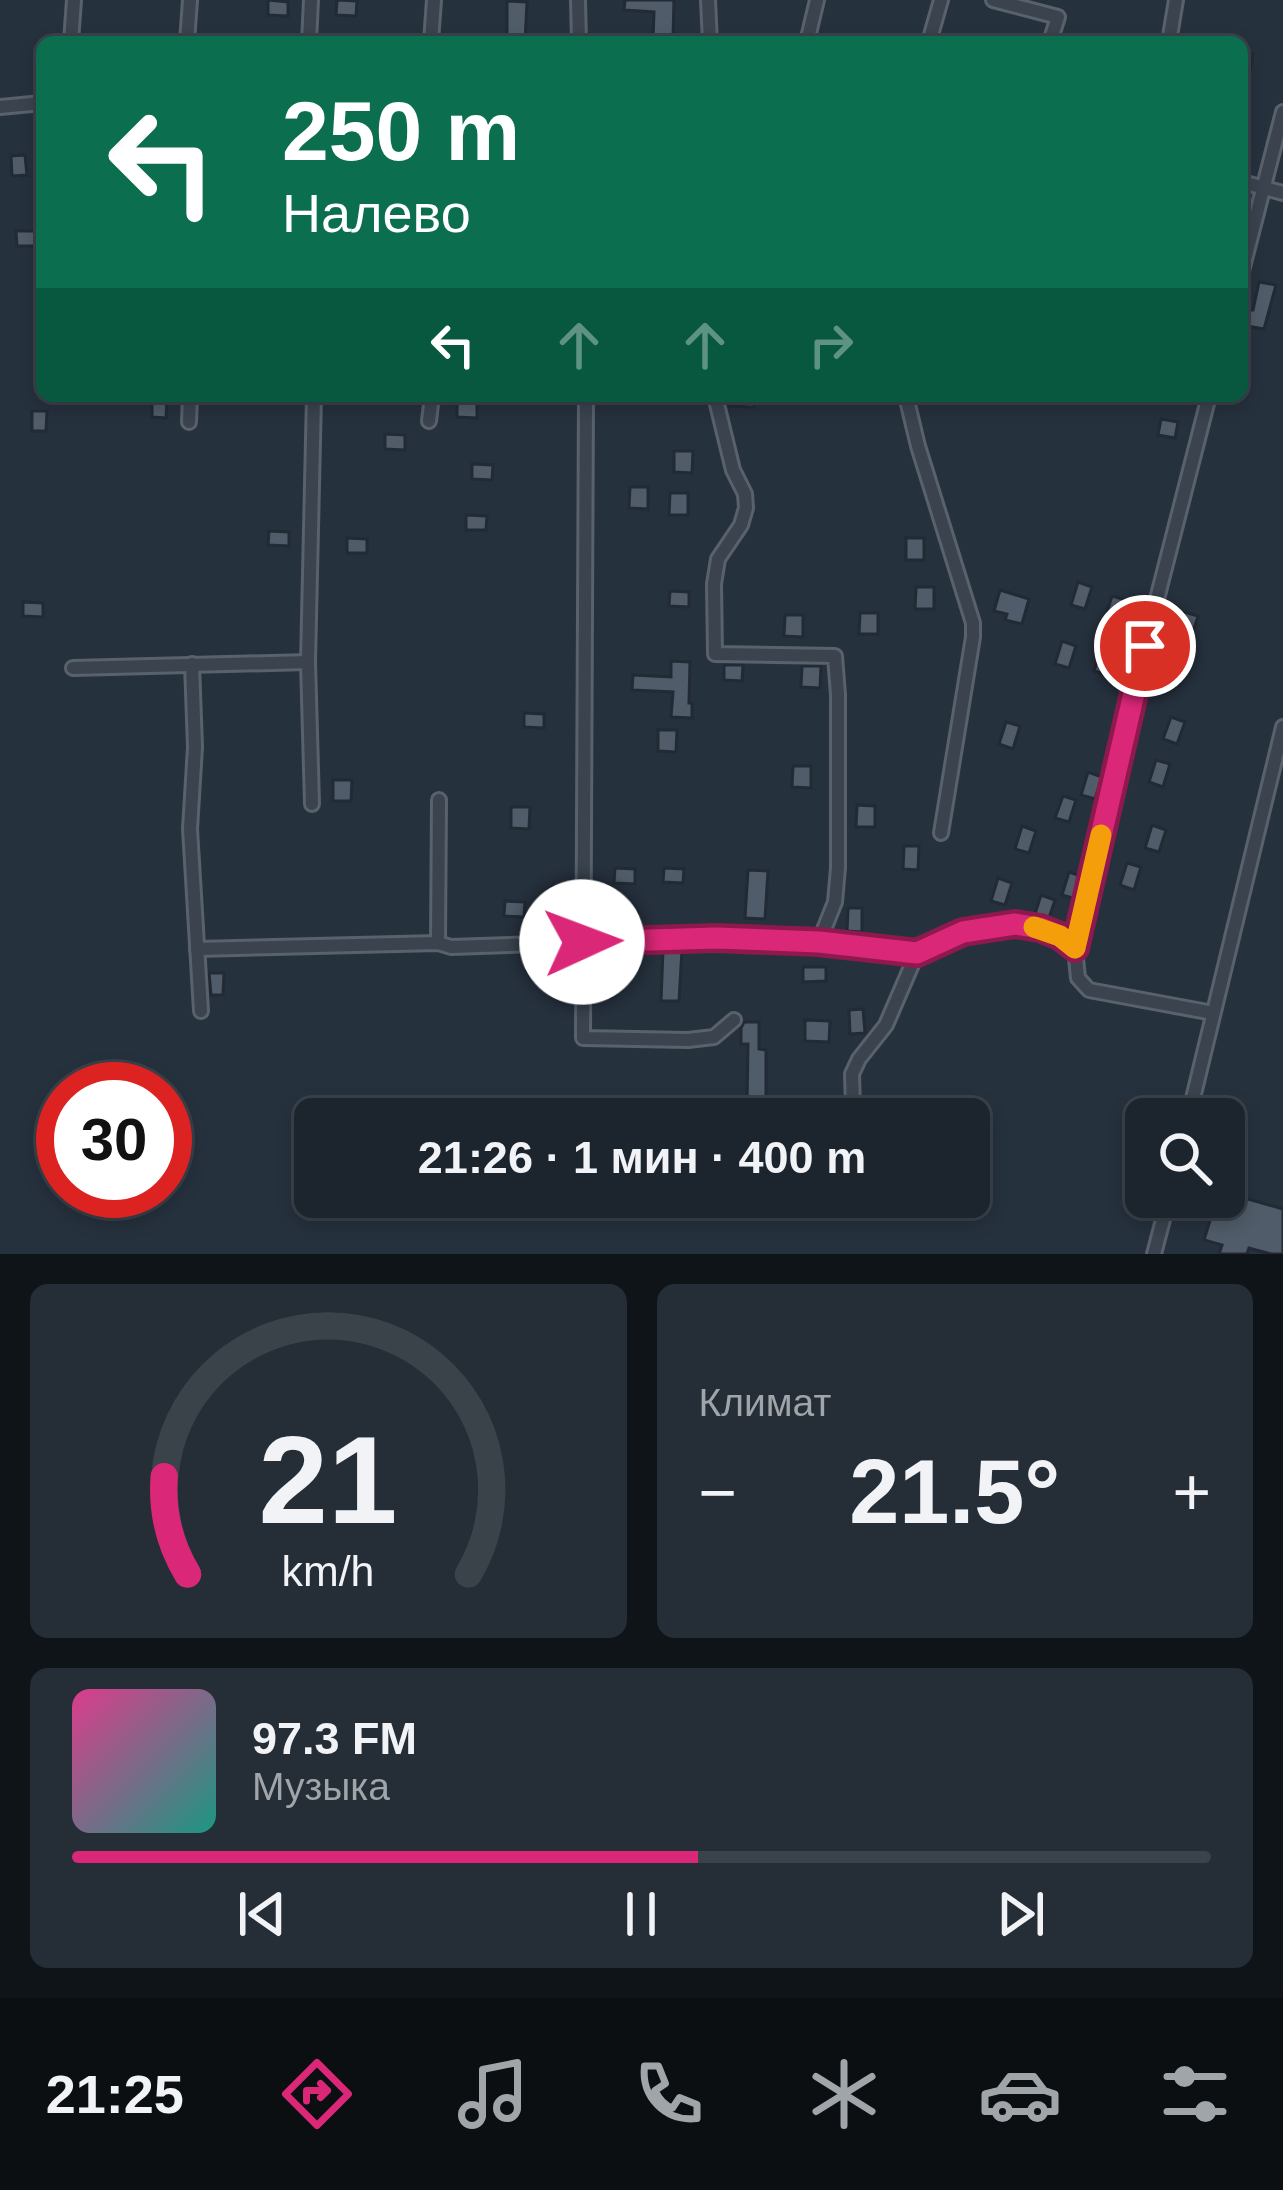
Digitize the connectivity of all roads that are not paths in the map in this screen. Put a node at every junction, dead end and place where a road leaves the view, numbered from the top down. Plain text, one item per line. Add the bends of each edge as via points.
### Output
1 (74, 0) edge
2 (190, 0) edge
3 (311, 0) edge
4 (434, 0) edge
5 (578, 0) edge
6 (708, 0) edge
7 (817, 0) edge
8 (941, 0) edge
9 (993, 0) edge
10 (1177, 0) edge
11 (71, 36) edge
12 (187, 36) edge
13 (309, 36) edge
14 (431, 36) edge
15 (579, 36) edge
16 (710, 36) edge
17 (808, 36) edge
18 (930, 36) edge
19 (1052, 36) edge
20 (1170, 36) edge
21 (36, 104) edge
22 (0, 107) edge
23 (1283, 112) edge
24 (1248, 184) edge
25 (1283, 193) edge
26 (1248, 248) edge
27 (190, 402) edge
28 (314, 402) edge
29 (431, 402) edge
30 (586, 402) edge
31 (717, 402) edge
32 (907, 402) edge
33 (1208, 402) edge
34 (190, 422) dead end
35 (429, 422) dead end
36 (308, 662) junction
37 (192, 664) junction
38 (73, 668) dead end
39 (1283, 727) edge
40 (1270, 785) junction
41 (1283, 795) edge
42 (439, 800) dead end
43 (312, 804) dead end
44 (941, 833) dead end
45 (582, 942) junction
46 (819, 942) junction
47 (438, 944) junction
48 (1075, 948) junction
49 (197, 949) junction
50 (917, 953) junction
51 (201, 1011) dead end
52 (1213, 1012) junction
53 (734, 1020) dead end
54 (853, 1098) edge
55 (1193, 1098) edge
56 (1163, 1218) edge
57 (1154, 1254) edge

1 - 11 street
2 - 12 street
3 - 13 street
4 - 14 street
5 - 15 street
6 - 16 street
7 - 17 street
8 - 18 street
9 - 19 street via 1058,17
10 - 20 street
21 - 22 street
23 - 26 street
24 - 25 street
27 - 34 street
28 - 36 street
29 - 35 street
30 - 45 street
31 - 46 street via 746,508 718,559 715,654 835,656 838,868
32 - 44 street via 973,623
33 - 48 street
36 - 37 street
36 - 43 street
37 - 38 street
37 - 49 street
39 - 40 street
40 - 41 street
40 - 52 street
42 - 47 street
45 - 46 street
45 - 47 street
45 - 53 street via 583,1038 688,1040 714,1036
46 - 50 street
47 - 49 street
48 - 50 street via 1015,924 963,932
48 - 52 street via 1078,978 1089,990
49 - 51 street
50 - 54 street via 886,1025 852,1074
52 - 55 street
56 - 57 street

